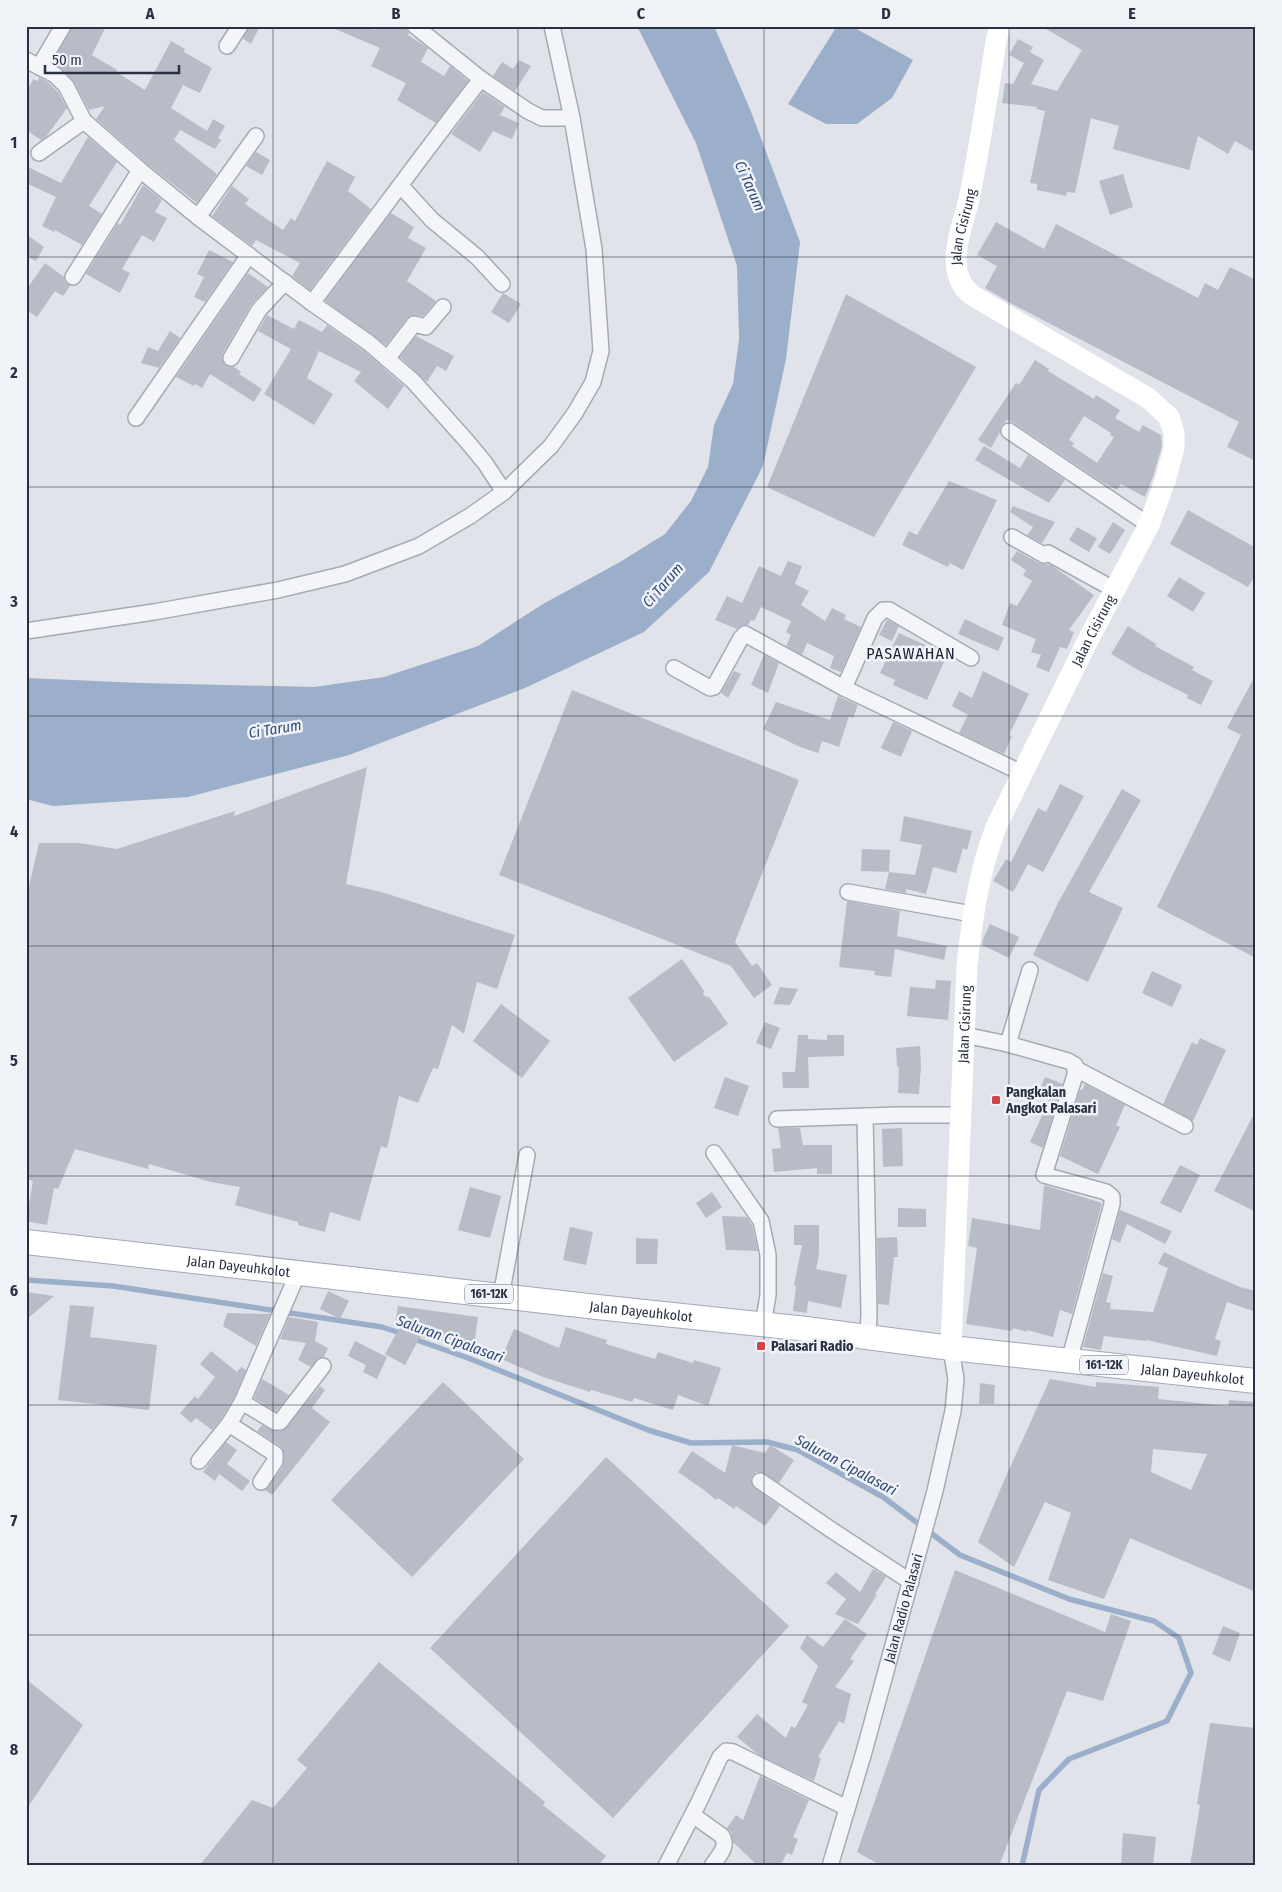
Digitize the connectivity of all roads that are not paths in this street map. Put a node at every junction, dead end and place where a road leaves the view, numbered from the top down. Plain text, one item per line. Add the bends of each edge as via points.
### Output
1 (62, 26) edge
2 (240, 26) edge
3 (414, 26) edge
4 (552, 26) edge
5 (1000, 26) edge
6 (227, 46) dead end
7 (33, 64) edge
8 (482, 79) junction
9 (572, 118) junction
10 (84, 121) junction
11 (256, 136) dead end
12 (38, 153) dead end
13 (140, 170) junction
14 (401, 186) junction
15 (198, 217) junction
16 (249, 255) junction
17 (73, 277) dead end
18 (285, 282) junction
19 (502, 284) dead end
20 (312, 303) junction
21 (444, 307) dead end
22 (232, 358) dead end
23 (387, 359) junction
24 (136, 418) dead end
25 (1009, 430) dead end
26 (504, 492) junction
27 (1149, 524) junction
28 (1012, 537) dead end
29 (1115, 590) junction
30 (26, 632) edge
31 (971, 658) dead end
32 (674, 668) dead end
33 (844, 688) junction
34 (1022, 773) junction
35 (848, 892) dead end
36 (972, 914) junction
37 (1030, 970) dead end
38 (964, 1035) junction
39 (1008, 1044) junction
40 (1076, 1069) junction
41 (960, 1115) junction
42 (865, 1116) junction
43 (777, 1119) dead end
44 (1185, 1126) dead end
45 (714, 1153) dead end
46 (527, 1155) dead end
47 (26, 1242) edge
48 (298, 1273) junction
49 (501, 1296) junction
50 (764, 1325) junction
51 (868, 1337) junction
52 (951, 1348) junction
53 (1069, 1361) junction
54 (323, 1366) dead end
55 (1256, 1381) edge
56 (242, 1402) junction
57 (229, 1424) junction
58 (199, 1461) dead end
59 (760, 1481) dead end
60 (261, 1482) dead end
61 (911, 1582) junction
62 (847, 1808) junction
63 (693, 1815) junction
64 (666, 1866) edge
65 (712, 1866) edge
66 (830, 1866) edge

1 - 7 street
2 - 6 street
3 - 8 street
4 - 9 street
5 - 27 main road, Jalan Cisirung via 956,256 957,271 968,293 1148,398 1169,417 1174,448
7 - 10 street via 55,75 66,86
8 - 9 street via 542,118
8 - 14 street
9 - 26 street via 594,250 601,351 592,382 576,413 551,446
10 - 12 street
10 - 13 street
11 - 15 street
13 - 15 street
13 - 17 street
14 - 19 street via 432,220
14 - 20 street
15 - 16 street
16 - 18 street
16 - 24 street
18 - 20 street
18 - 22 street via 258,310
20 - 23 street
21 - 23 street via 426,327 414,324
23 - 26 street via 426,395 485,463
25 - 27 street
26 - 30 street via 419,546 345,574 278,590
27 - 29 main road, Jalan Cisirung
28 - 29 street
29 - 34 main road, Jalan Cisirung
31 - 33 street via 889,610 883,610 873,623
32 - 33 street via 710,688 714,687 746,634
33 - 34 street
34 - 36 main road, Jalan Cisirung via 987,849
35 - 36 street
36 - 38 main road, Jalan Cisirung via 966,966
37 - 39 street
38 - 39 street
38 - 41 main road, Jalan Cisirung
39 - 40 street via 1068,1061
40 - 44 street
40 - 53 street via 1044,1176 1106,1192 1112,1197 1112,1204
41 - 42 street
41 - 52 main road, Jalan Cisirung
42 - 43 street
42 - 51 street
45 - 50 street via 761,1221 768,1255
46 - 49 street
47 - 48 main road, Jalan Dayeuhkolot / 161-12K
48 - 49 main road, Jalan Dayeuhkolot / 161-12K
48 - 56 street
49 - 50 main road, Jalan Dayeuhkolot / 161-12K
50 - 51 main road, Jalan Dayeuhkolot / 161-12K
51 - 52 main road, Jalan Dayeuhkolot / 161-12K
52 - 53 main road, Jalan Dayeuhkolot / 161-12K
52 - 61 street, Jalan Radio Palasari via 956,1379 953,1411
53 - 55 main road, Jalan Dayeuhkolot / 161-12K
54 - 56 street via 280,1422
56 - 57 street
57 - 58 street
57 - 60 street via 275,1454 275,1461
59 - 61 street
61 - 62 street, Jalan Radio Palasari
62 - 63 street via 729,1751 720,1757
62 - 66 street, Jalan Radio Palasari
63 - 64 street
63 - 65 street via 726,1841

